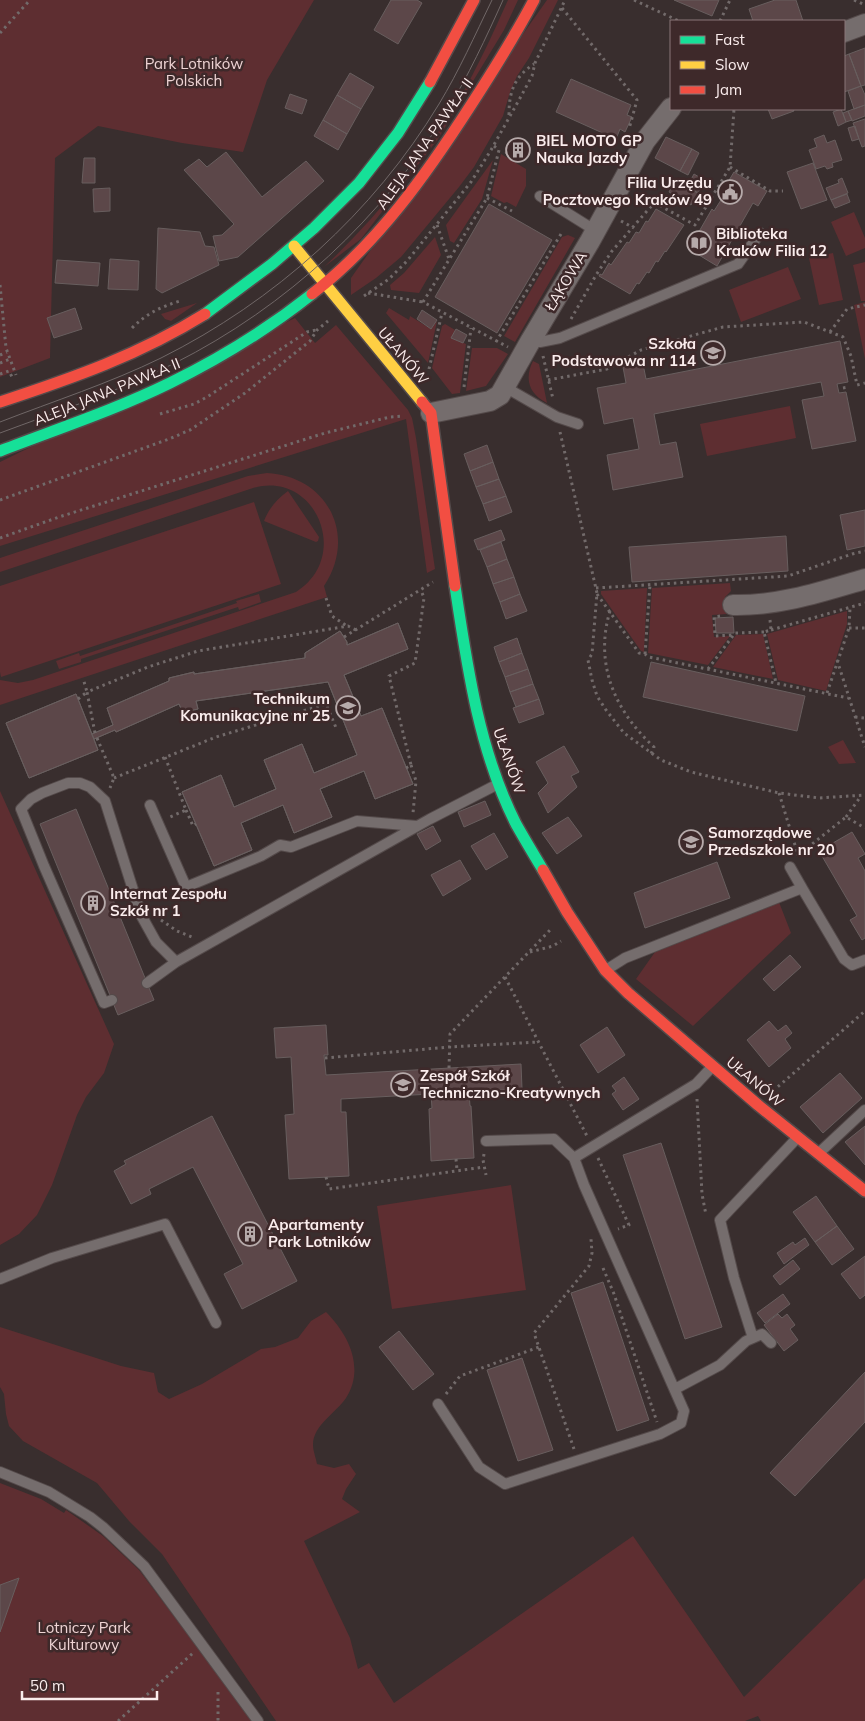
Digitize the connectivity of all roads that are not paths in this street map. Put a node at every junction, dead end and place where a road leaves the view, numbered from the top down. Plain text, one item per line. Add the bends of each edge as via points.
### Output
1 (474, 0) edge
2 (534, 0) edge
3 (865, 24) edge
4 (845, 32) edge
5 (670, 109) edge
6 (540, 196) dead end
7 (596, 231) junction
8 (760, 233) dead end
9 (294, 246) junction
10 (325, 284) junction
11 (531, 340) junction
12 (505, 387) junction
13 (0, 402) edge
14 (431, 413) junction
15 (578, 424) dead end
16 (0, 451) edge
17 (865, 579) edge
18 (727, 611) road end
19 (499, 783) junction
20 (150, 805) dead end
21 (414, 826) junction
22 (790, 867) road end
23 (802, 888) junction
24 (865, 960) edge
25 (176, 962) junction
26 (605, 970) junction
27 (147, 983) dead end
28 (112, 1000) dead end
29 (712, 1066) junction
30 (865, 1110) edge
31 (798, 1136) junction
32 (486, 1141) road end
33 (819, 1152) junction
34 (574, 1158) junction
35 (865, 1191) edge
36 (0, 1278) edge
37 (216, 1323) dead end
38 (753, 1338) junction
39 (771, 1343) dead end
40 (674, 1389) junction
41 (438, 1404) road end
42 (0, 1472) edge
43 (258, 1721) edge

1 - 9 main road, ALEJA JANA PAWŁA II via 439,68 381,156
2 - 10 main road, ALEJA JANA PAWŁA II via 487,82 415,188 373,238
3 - 4 street
5 - 7 street, ŁĄKOWA via 645,141
6 - 7 lane
7 - 11 street, ŁĄKOWA
8 - 11 lane via 738,264 560,338 540,342
9 - 10 main road, UŁANÓW
9 - 13 main road, ALEJA JANA PAWŁA II via 221,303 160,340 97,368
10 - 14 main road, UŁANÓW
10 - 16 main road, ALEJA JANA PAWŁA II via 268,327 193,372 139,397
11 - 12 street, ŁĄKOWA
12 - 14 street, ŁĄKOWA via 490,401
12 - 15 lane via 557,417
14 - 19 main road, UŁANÓW via 465,655 485,741
17 - 18 street via 801,598
19 - 21 lane
19 - 26 main road, UŁANÓW via 516,822 567,912
20 - 21 lane via 186,887 280,845 291,847 357,821
21 - 25 lane
22 - 23 lane
23 - 24 lane via 844,959 852,965
23 - 26 lane via 624,958
25 - 27 lane
25 - 28 lane via 156,942 141,915 105,802 90,787 80,783 68,783 31,799 21,809 104,1003
26 - 29 main road, UŁANÓW
29 - 31 main road, UŁANÓW
29 - 34 lane via 696,1084
30 - 33 lane
31 - 33 main road, UŁANÓW
31 - 38 lane via 720,1220
32 - 34 lane via 554,1139
33 - 35 main road, UŁANÓW
34 - 40 lane
36 - 37 lane via 52,1258 166,1224
38 - 39 lane via 762,1334
38 - 40 lane via 720,1365
40 - 41 lane via 684,1411 681,1423 660,1434 505,1484 479,1467
42 - 43 lane via 49,1492 90,1517 144,1566

